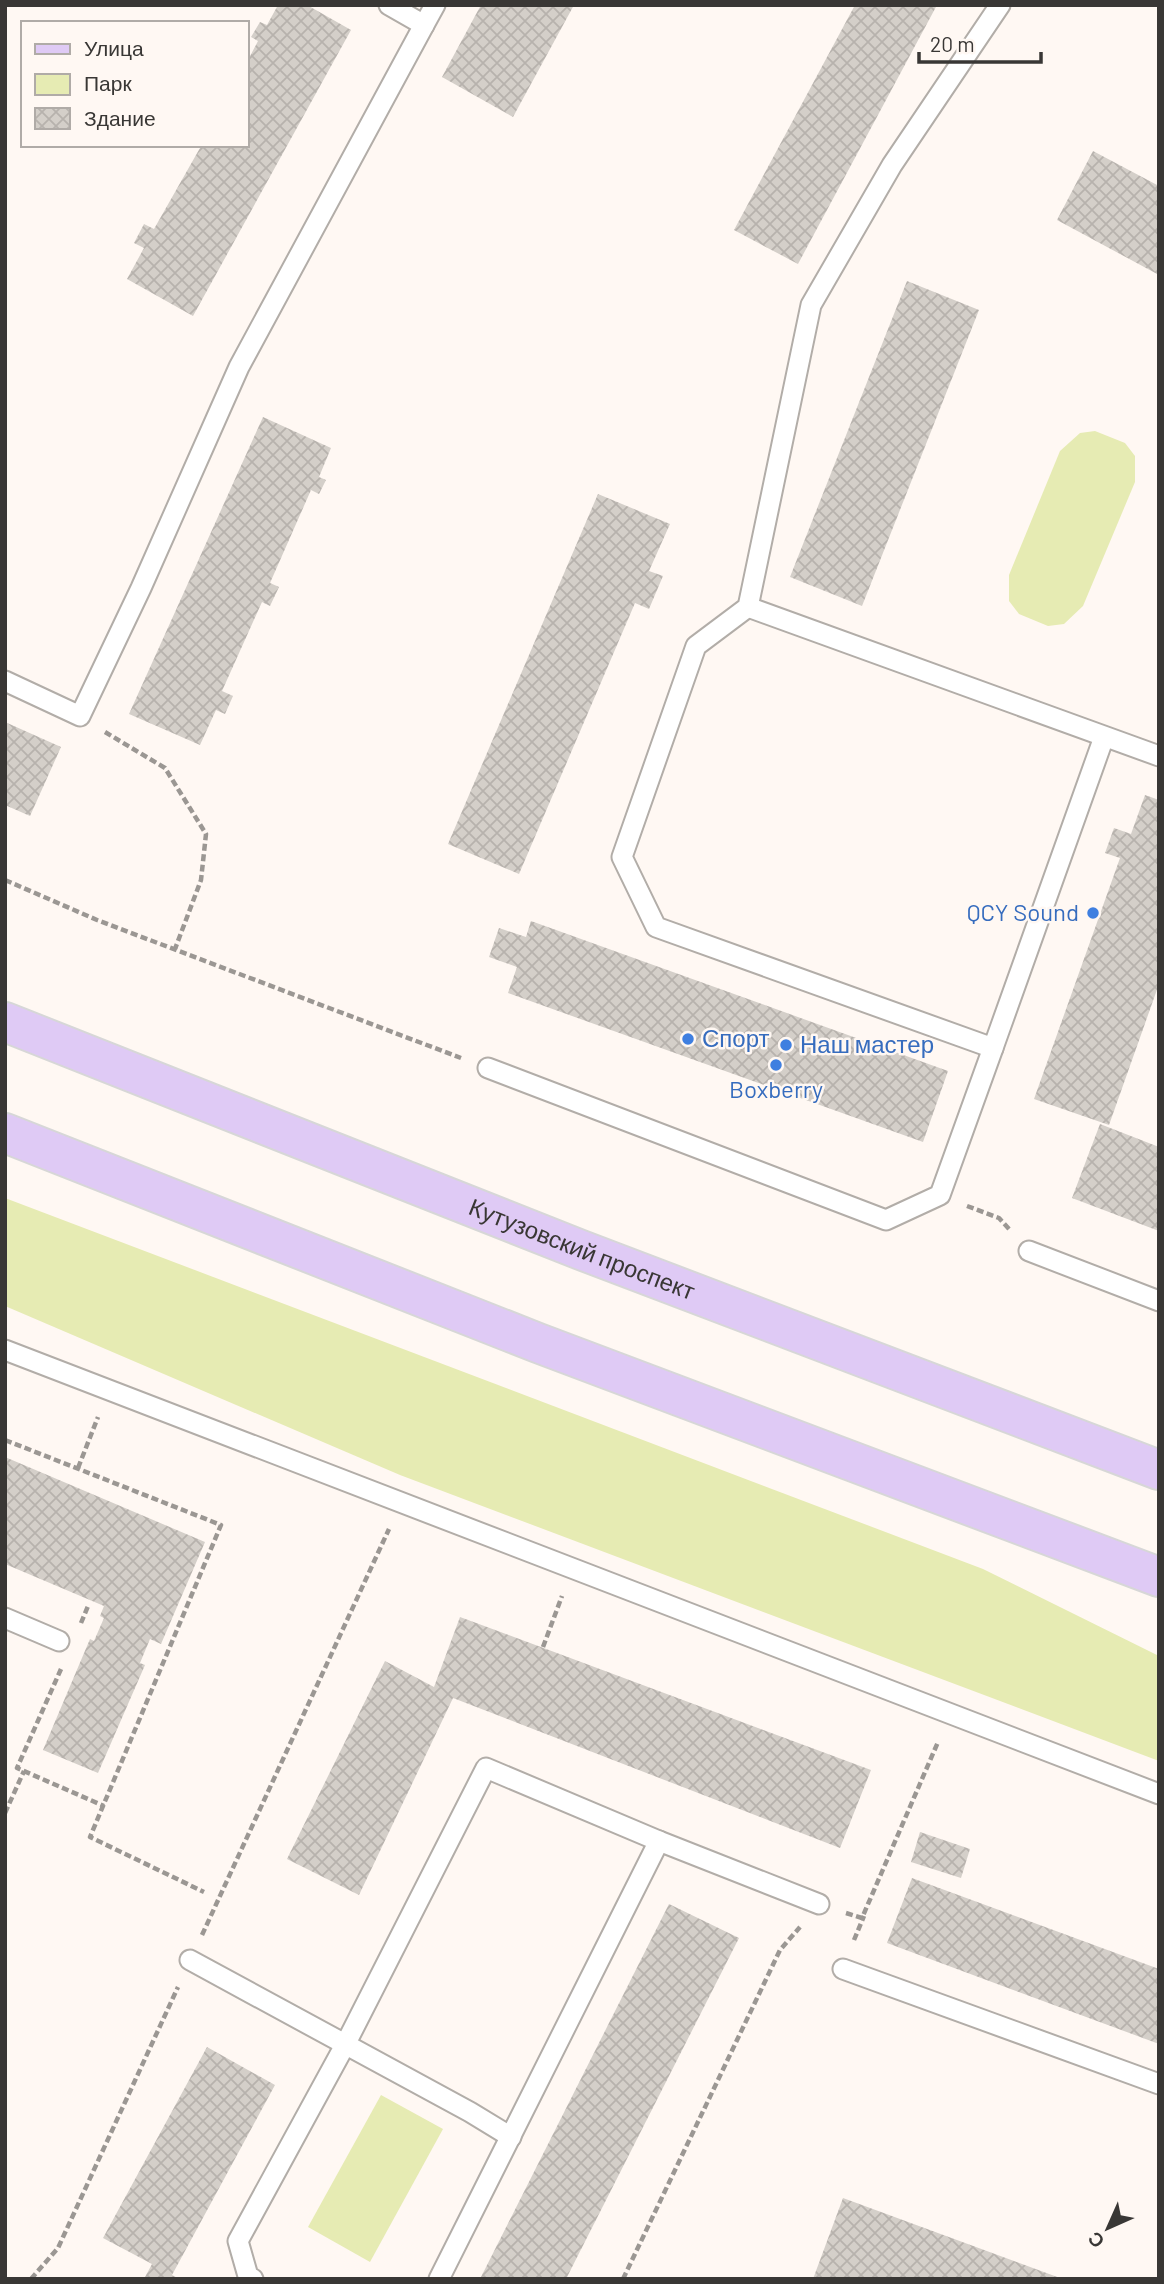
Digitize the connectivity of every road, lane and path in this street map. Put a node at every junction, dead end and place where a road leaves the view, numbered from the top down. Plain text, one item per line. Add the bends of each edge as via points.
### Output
1 (389, 5) edge
2 (435, 5) edge
3 (1000, 5) edge
4 (424, 25) junction
5 (748, 607) junction
6 (5, 681) edge
7 (80, 716) junction
8 (1104, 737) junction
9 (1159, 756) edge
10 (5, 880) edge
11 (174, 949) junction
12 (5, 1022) edge
13 (993, 1048) junction
14 (488, 1068) joint
15 (5, 1133) edge
16 (940, 1195) junction
17 (1029, 1251) joint
18 (1159, 1301) edge
19 (5, 1350) edge
20 (5, 1440) edge
21 (1159, 1469) edge
22 (401, 1503) junction
23 (572, 1568) junction
24 (1159, 1577) edge
25 (88, 1606) dead end
26 (5, 1618) edge
27 (77, 1631) dead end
28 (59, 1641) dead end
29 (543, 1647) dead end
30 (61, 1669) dead end
31 (950, 1714) junction
32 (24, 1771) junction
33 (1159, 1794) edge
34 (104, 1805) junction
35 (5, 1813) edge
36 (659, 1841) junction
37 (204, 1892) dead end
38 (819, 1904) junction
39 (190, 1961) junction
40 (844, 1969) dead end
41 (345, 2045) junction
42 (1159, 2084) edge
43 (511, 2137) junction
44 (31, 2279) edge
45 (253, 2279) edge
46 (439, 2279) edge
47 (623, 2279) edge

1 - 4 lane
2 - 4 lane
3 - 5 lane via 892,165 811,305
4 - 7 lane via 239,367
5 - 8 lane
5 - 13 lane via 696,646 622,857 656,927
6 - 7 lane
7 - 11 path via 165,768 206,834 201,880
8 - 9 lane
8 - 13 lane
10 - 11 path
11 - 14 path
12 - 21 main road, Кутузовский проспект via 581,1250
13 - 16 lane
14 - 16 lane via 886,1220
15 - 24 main road via 538,1343
16 - 17 path via 999,1218
17 - 18 lane
19 - 22 lane
20 - 34 path via 221,1525
22 - 23 lane
22 - 39 path
23 - 29 path
23 - 31 lane
25 - 27 path
26 - 28 lane
30 - 32 path via 17,1768
31 - 33 lane
31 - 38 path via 862,1918
32 - 34 path
32 - 35 path
34 - 37 path via 90,1837
36 - 38 lane
36 - 41 lane via 486,1768
36 - 43 lane
38 - 47 path via 780,1950
39 - 41 lane
39 - 44 path via 58,2248
40 - 42 lane
41 - 43 lane
41 - 45 lane via 238,2241 248,2276
43 - 46 lane

